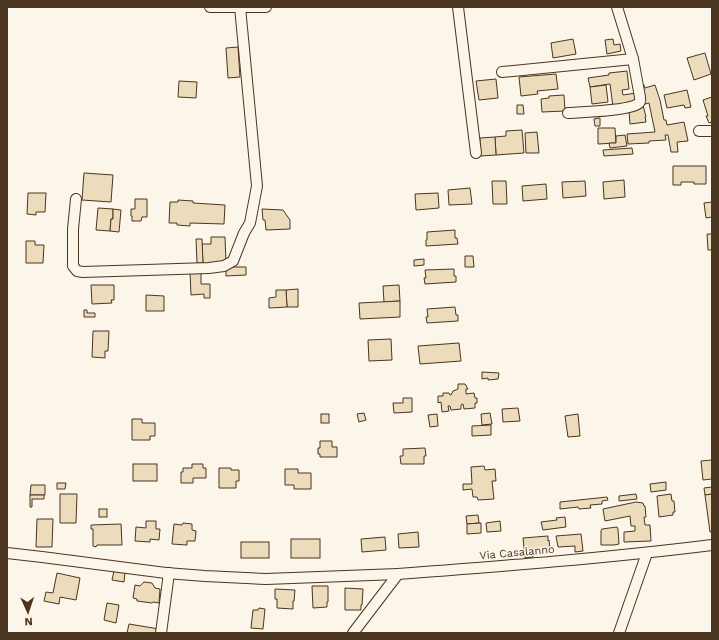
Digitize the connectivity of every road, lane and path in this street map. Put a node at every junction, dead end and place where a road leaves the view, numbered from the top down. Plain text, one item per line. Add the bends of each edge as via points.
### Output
1 (210, 7) edge
2 (240, 7) edge
3 (266, 7) edge
4 (458, 7) edge
5 (617, 7) edge
6 (632, 59) junction
7 (502, 72) dead end
8 (568, 114) dead end
9 (699, 131) dead end
10 (712, 131) edge
11 (476, 153) dead end
12 (76, 199) dead end
13 (712, 545) edge
14 (7, 553) edge
15 (647, 553) junction
16 (169, 573) junction
17 (398, 574) junction
18 (161, 633) edge
19 (353, 633) edge
20 (619, 633) edge

1 - 2 street
2 - 3 street
2 - 12 street via 257,186 250,223 233,261 224,266 209,268 77,271 73,266
4 - 11 street
5 - 6 street
6 - 7 street
6 - 8 street via 640,97 638,104 627,108
9 - 10 street
13 - 15 street, Via Casalanno
14 - 16 street, Via Casalanno
15 - 17 street, Via Casalanno
15 - 20 street
16 - 17 street, Via Casalanno via 266,579
16 - 18 street
17 - 19 street

